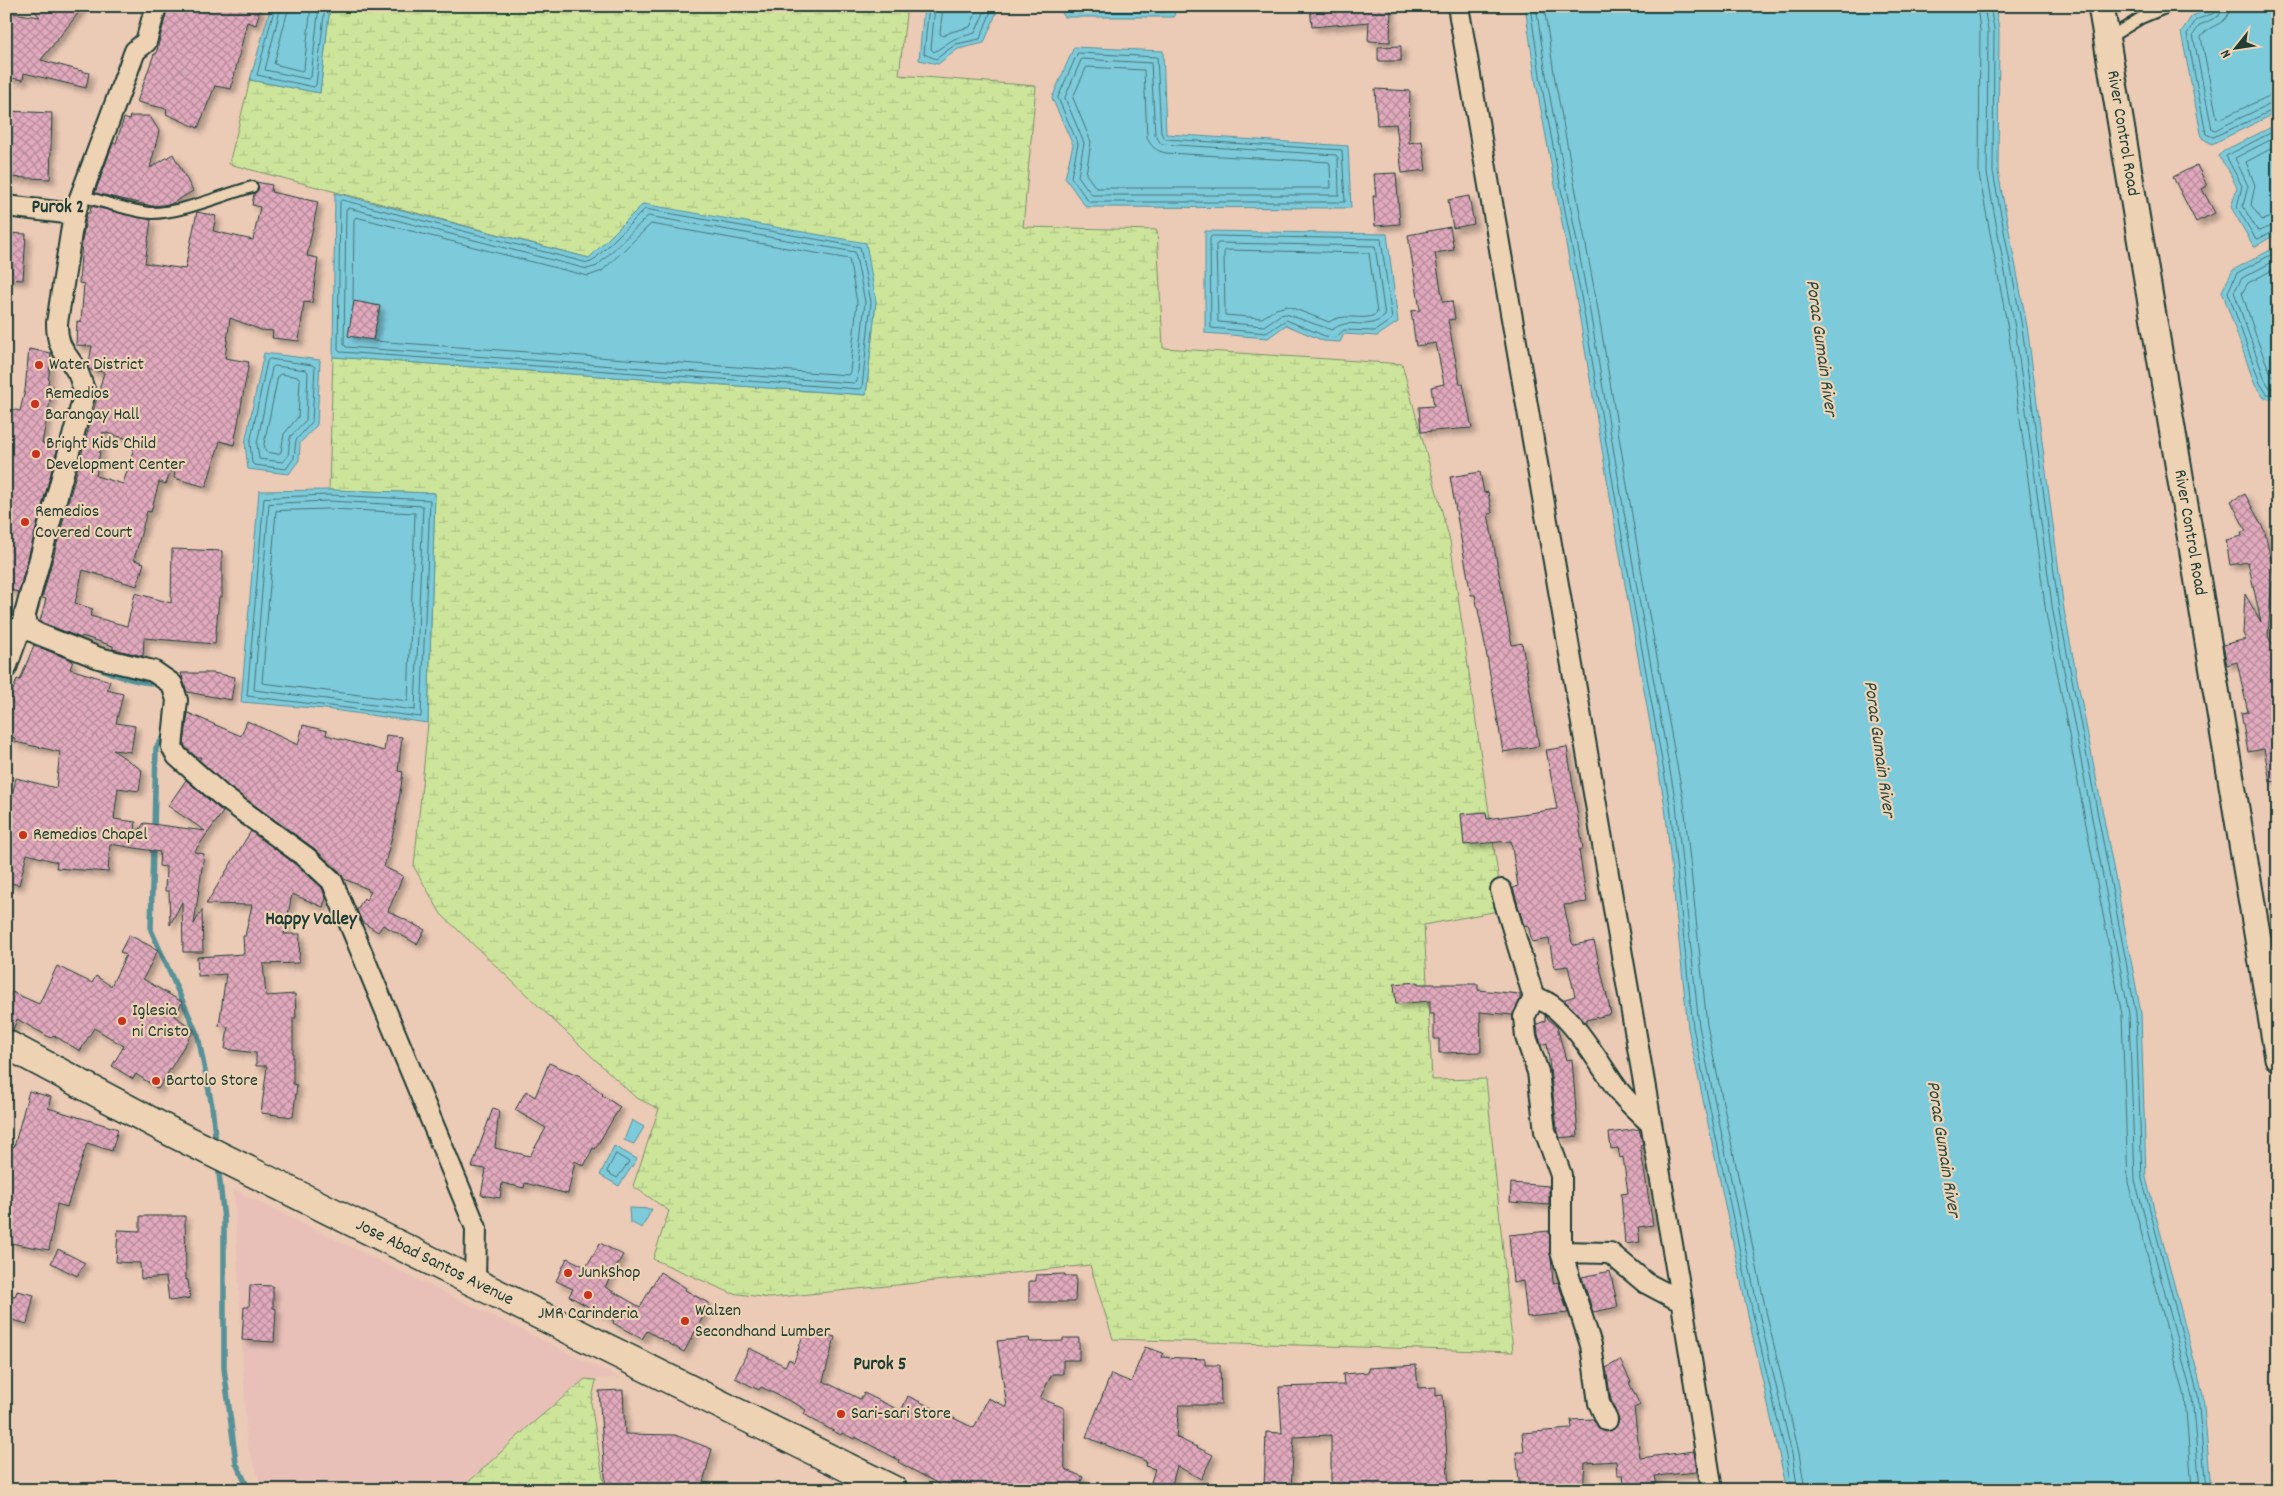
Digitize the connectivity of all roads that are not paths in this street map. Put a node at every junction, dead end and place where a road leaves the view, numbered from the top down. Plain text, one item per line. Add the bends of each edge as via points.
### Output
1 (156, 6) edge
2 (1458, 6) edge
3 (2101, 6) edge
4 (2170, 6) edge
5 (2106, 39) junction
6 (252, 187) dead end
7 (78, 205) junction
8 (6, 206) edge
9 (24, 615) junction
10 (6, 668) edge
11 (1502, 890) dead end
12 (1534, 998) junction
13 (6, 1044) edge
14 (2278, 1058) edge
15 (1651, 1124) junction
16 (1561, 1252) junction
17 (476, 1282) junction
18 (1682, 1302) junction
19 (1607, 1420) dead end
20 (893, 1490) edge
21 (1712, 1490) edge

1 - 7 street via 146,42 135,51
2 - 15 street
3 - 5 street, River Control Road
4 - 5 lane via 2141,18
5 - 14 street, River Control Road
6 - 7 lane via 192,206 151,213
7 - 8 street
7 - 9 street via 57,336 63,354 78,373 85,392
9 - 10 street
9 - 17 street via 29,629 38,634 99,658 153,672 172,684 177,700 172,747 177,756 221,795 307,858 332,881 476,1228
11 - 12 street
12 - 15 street via 1544,1000 1581,1034 1619,1092
12 - 16 street via 1524,1017 1526,1037 1538,1072 1545,1131 1561,1175
13 - 17 highway, Jose Abad Santos Avenue via 173,1133
15 - 18 street
16 - 18 street via 1610,1253 1646,1283
16 - 19 street via 1591,1346 1599,1403
17 - 20 highway, Jose Abad Santos Avenue
18 - 21 street

